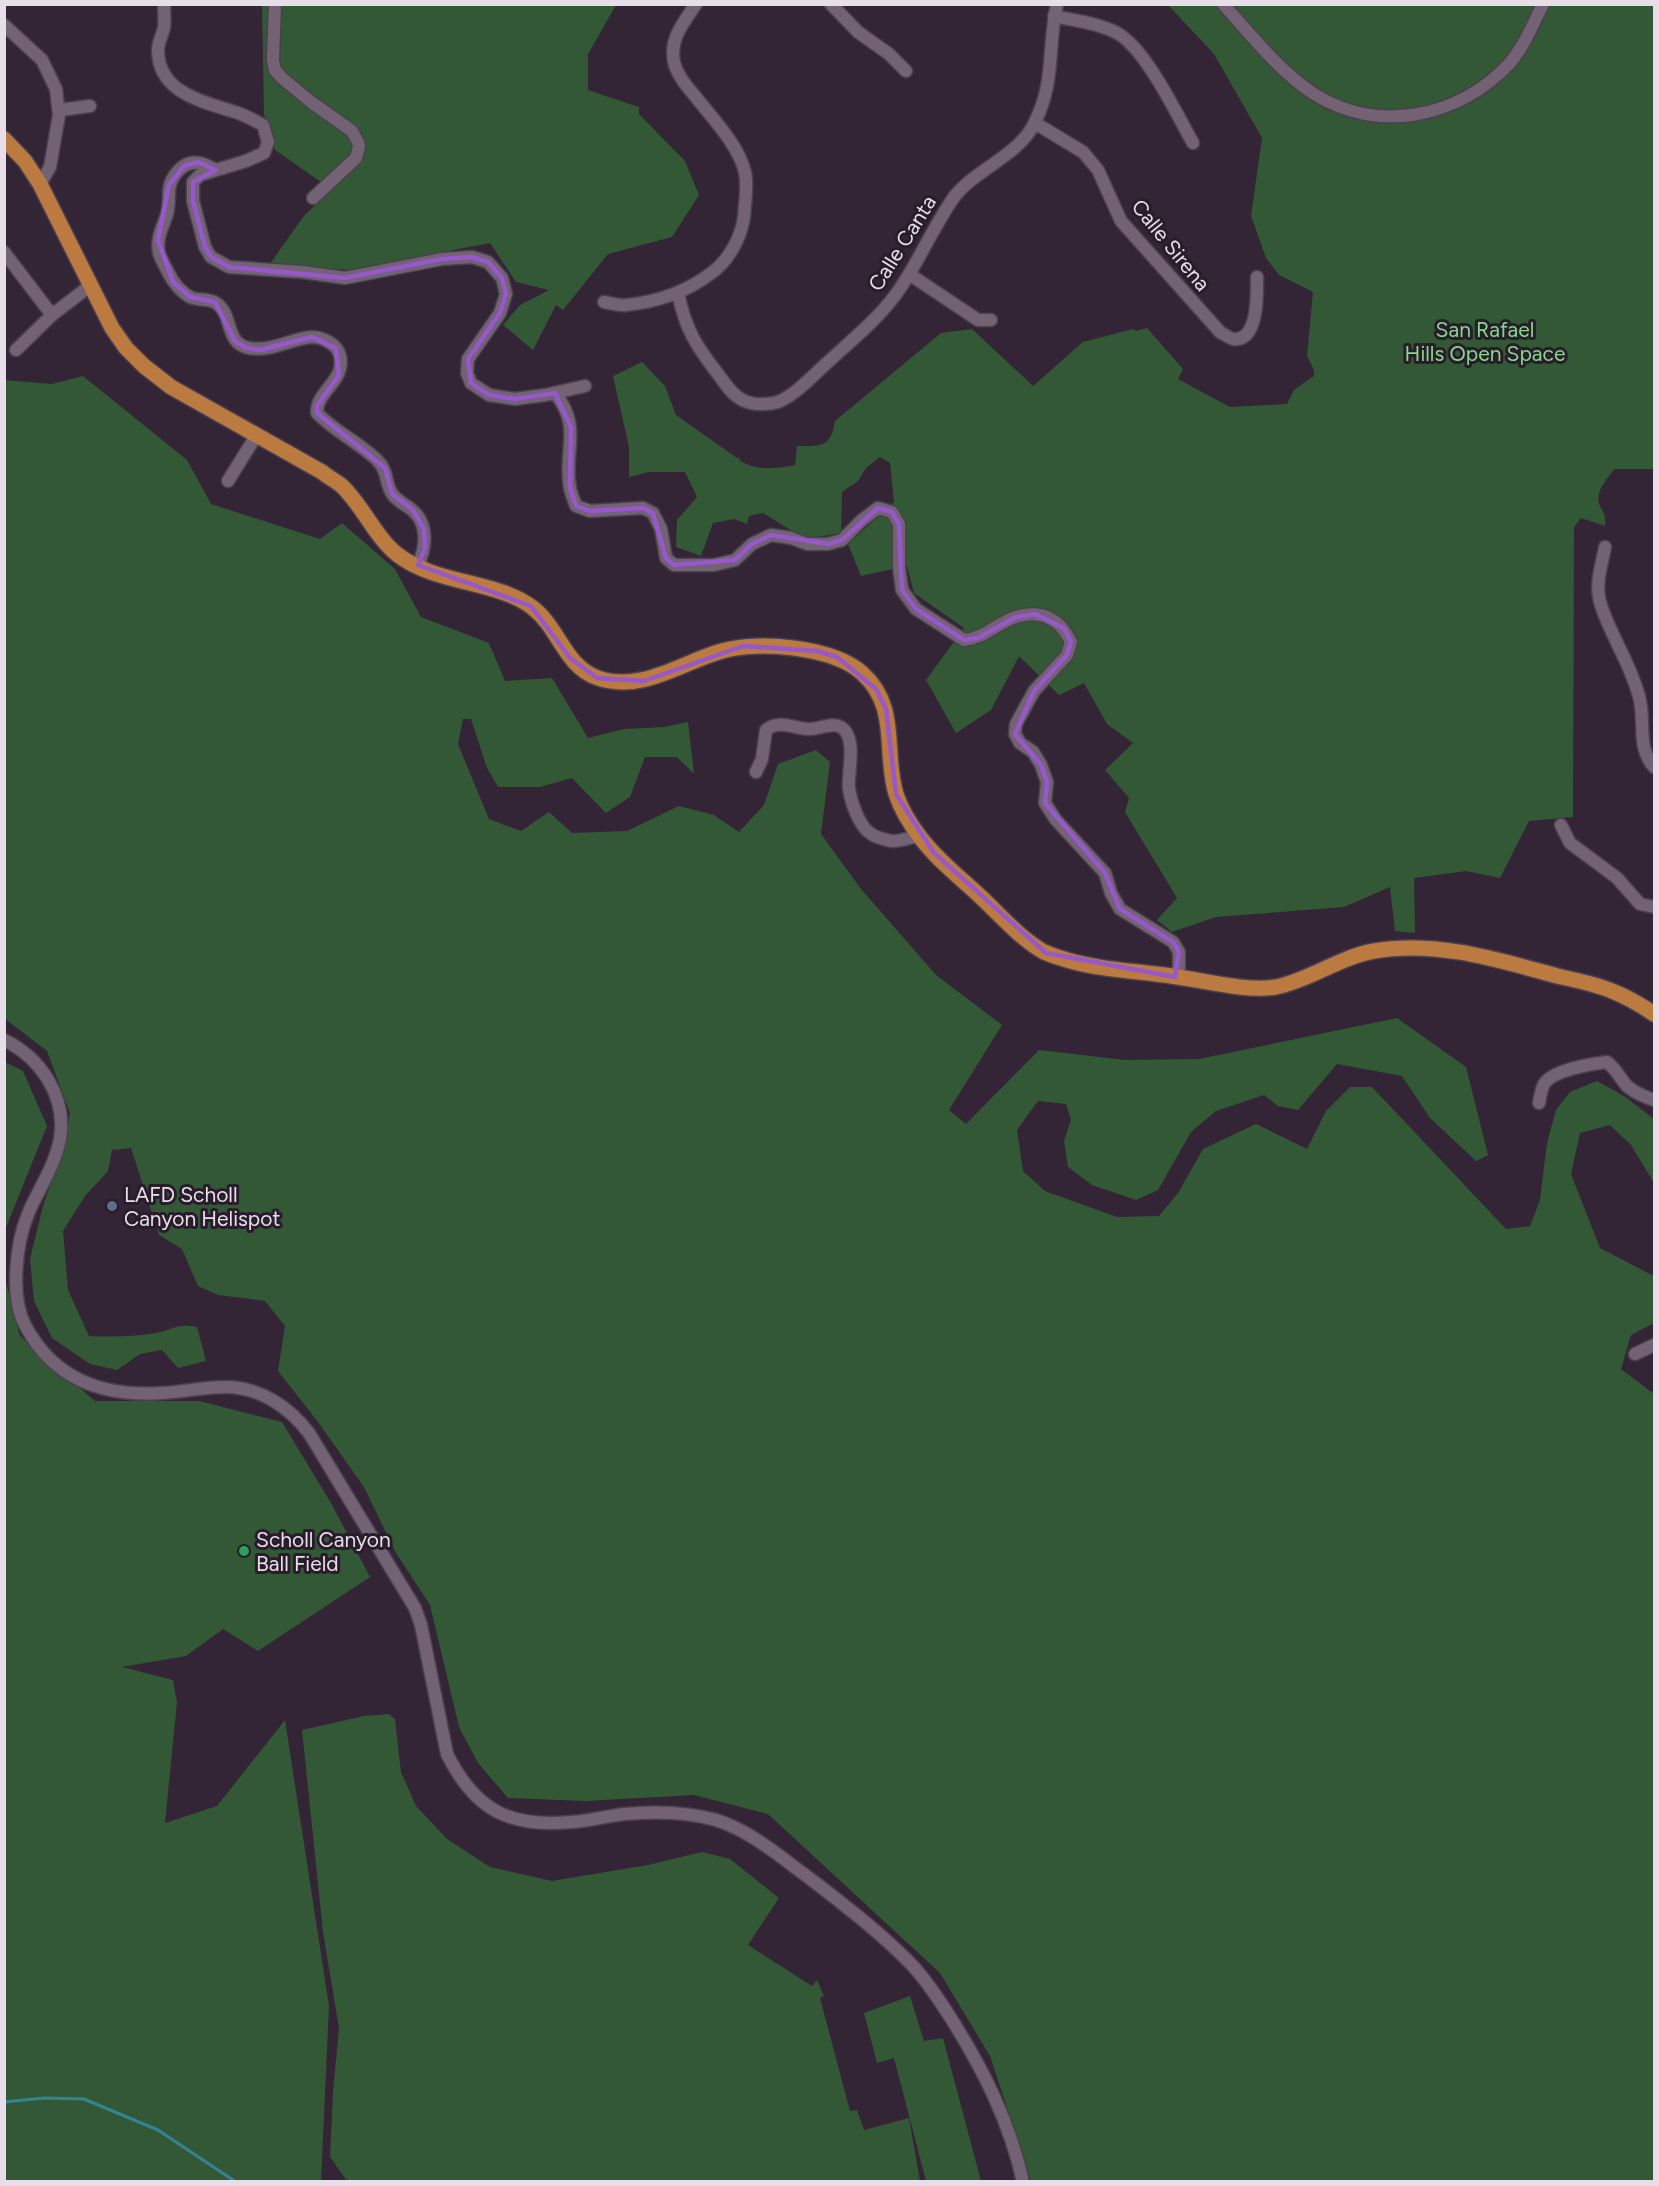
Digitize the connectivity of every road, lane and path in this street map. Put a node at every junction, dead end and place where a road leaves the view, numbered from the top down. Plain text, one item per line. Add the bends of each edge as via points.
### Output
1 (164, 4) edge
2 (275, 4) edge
3 (696, 4) edge
4 (831, 4) edge
5 (1223, 4) edge
6 (1543, 4) edge
7 (1056, 10) edge
8 (4, 25) edge
9 (906, 71) dead end
10 (90, 106) dead end
11 (60, 110) junction
12 (1035, 123) junction
13 (4, 140) edge
14 (1193, 143) dead end
15 (216, 170) junction
16 (40, 184) junction
17 (313, 198) dead end
18 (4, 252) edge
19 (909, 274) junction
20 (1257, 277) dead end
21 (91, 285) junction
22 (678, 294) junction
23 (604, 302) dead end
24 (52, 315) junction
25 (991, 320) dead end
26 (16, 350) dead end
27 (585, 386) dead end
28 (555, 393) junction
29 (256, 436) junction
30 (228, 481) dead end
31 (1605, 547) dead end
32 (418, 565) junction
33 (1654, 767) edge
34 (756, 772) dead end
35 (1561, 825) dead end
36 (919, 836) junction
37 (1654, 907) edge
38 (1175, 977) junction
39 (1654, 1014) edge
40 (4, 1040) edge
41 (1654, 1100) edge
42 (1539, 1103) dead end
43 (1654, 1345) edge
44 (1635, 1354) dead end
45 (1023, 2181) edge

1 - 15 street via 165,25 157,48 160,65 174,87 205,104 264,125 268,142 264,153
2 - 17 street via 275,70 310,102 352,131 358,142 356,158
3 - 22 street via 677,33 674,63 735,150 745,171 747,191 742,225 721,267
4 - 9 street
5 - 6 street via 1291,76 1314,94 1362,114 1395,116 1440,110 1480,89 1510,62
7 - 12 street, Calle Canta via 1050,80
7 - 14 street via 1115,32 1130,42
8 - 11 street via 42,60 56,89
10 - 11 street
11 - 16 street via 50,167
12 - 19 street, Calle Canta via 1020,143 975,175 954,197
12 - 20 street, Calle Sirena via 1083,152 1098,170 1121,221 1220,332 1233,339 1250,329 1256,313
13 - 16 main road
15 - 28 street via 193,182 193,201 211,257 229,267 345,278 442,259 472,257 488,262 502,278 506,294 500,313 468,359 471,383 489,395 515,399
15 - 32 street via 198,162 184,166 173,176 169,207 160,227 159,255 173,282 190,297 215,302 222,309 235,341 246,348 260,350 312,337 336,348 339,375 317,406 317,413 375,457 385,468 392,494 419,519 425,540
16 - 21 main road
18 - 24 street
19 - 22 street, Calle Canta via 879,315 803,384 769,404 750,403 735,396 696,345 683,319
19 - 25 street via 978,320
21 - 24 street
21 - 29 main road via 112,328 144,366 171,387
22 - 23 street via 625,305
24 - 26 street
27 - 28 street
28 - 38 street via 569,414 572,427 570,488 576,506 590,511 644,508 653,513 661,529 666,558 674,565 714,565 735,560 752,544 771,535 807,544 828,544 842,540 878,508 892,512 899,525 902,590 916,609 964,640 978,638 1016,617 1035,614 1050,617 1064,628 1071,642 1067,655 1034,691 1016,723 1015,734 1041,765 1047,782 1045,803 1105,873 1120,909 1173,942 1179,952
29 - 30 street
29 - 32 main road via 341,485 397,554
31 - 33 street via 1599,598 1639,694 1642,741
32 - 36 main road via 531,606 570,658 597,678 644,681 743,646 817,651 837,657 860,671 876,689 886,709 896,794
34 - 36 street via 766,730 771,726 843,728 851,747 849,787 862,823 870,833 894,842
35 - 37 street via 1570,843 1617,878 1640,904
36 - 38 main road via 1028,941 1046,953 1070,961
38 - 39 main road via 1273,987 1368,952 1397,947 1449,950 1609,990
40 - 45 street via 26,1052 48,1077 61,1124 52,1163 27,1217 16,1280 23,1322 48,1359 63,1371 100,1387 141,1394 226,1387 263,1395 296,1416 412,1602 421,1624 447,1754 470,1790 487,1806 522,1822 573,1822 663,1812 714,1820 759,1840 858,1915 914,1967 941,2002 991,2087
41 - 42 street via 1627,1085 1607,1062 1553,1075 1544,1085
43 - 44 street

